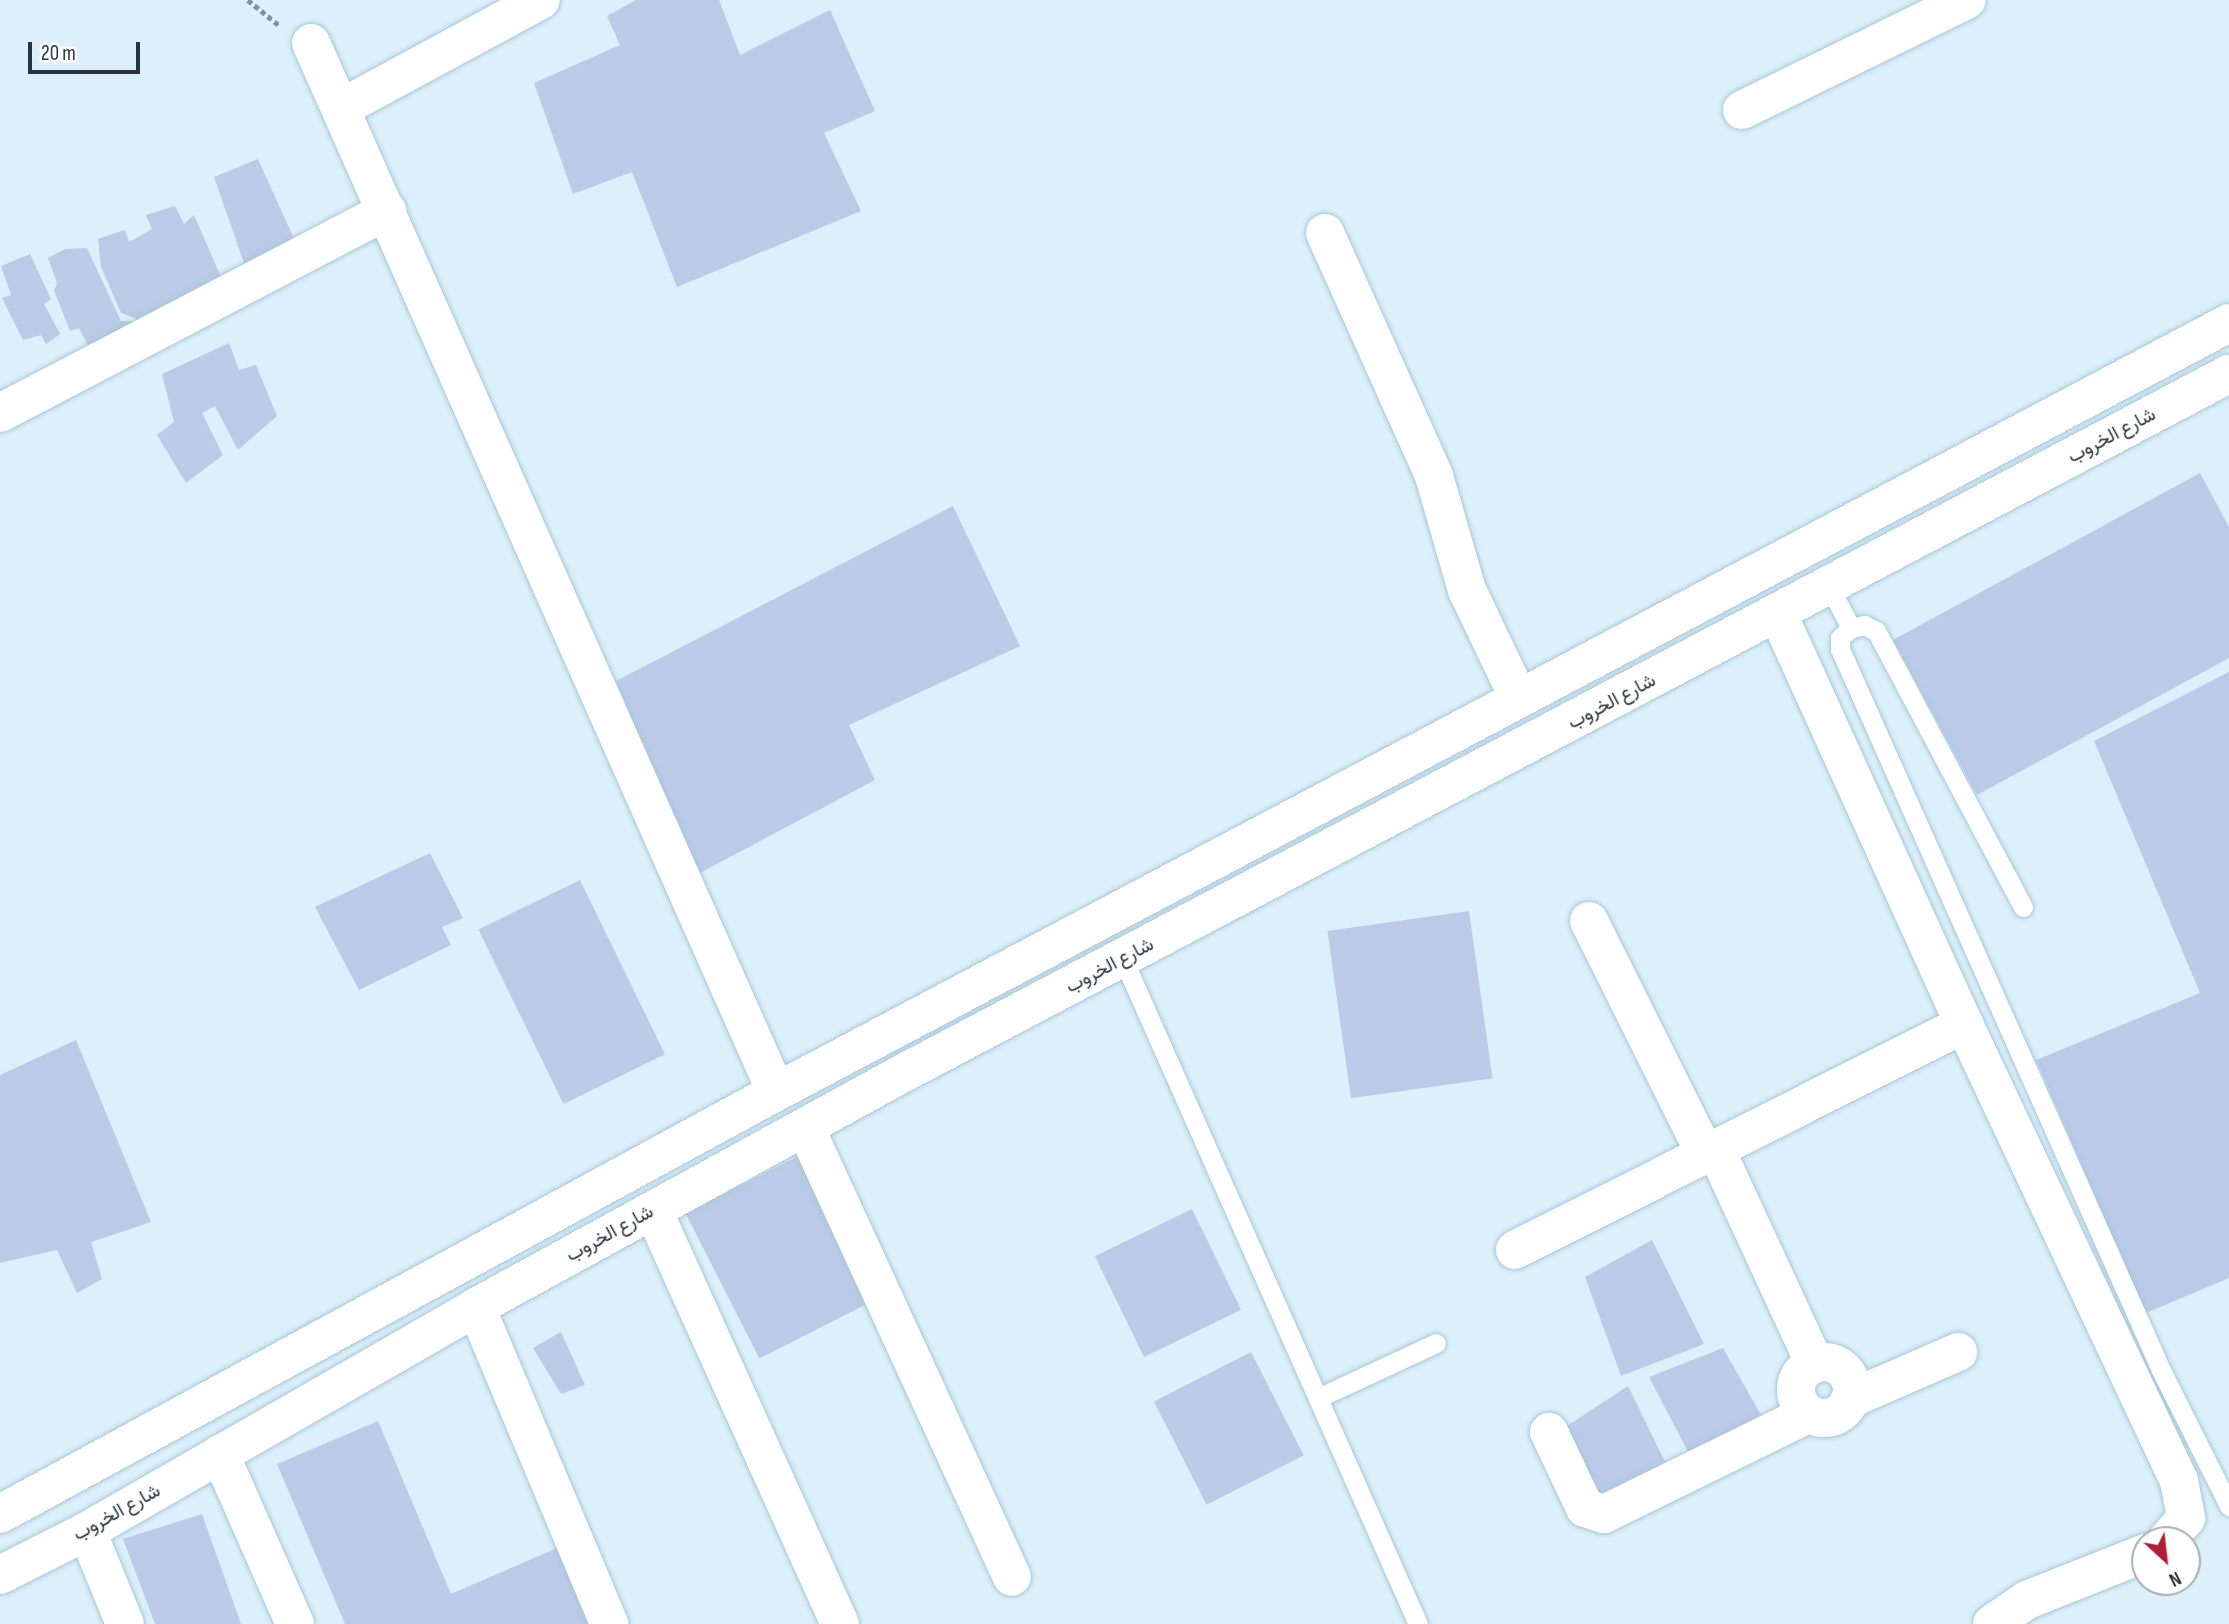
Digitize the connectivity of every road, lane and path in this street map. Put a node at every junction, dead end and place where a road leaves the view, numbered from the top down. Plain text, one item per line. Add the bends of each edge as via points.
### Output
1 (541, 0) edge
2 (1967, 0) edge
3 (311, 43) dead end
4 (341, 108) junction
5 (1742, 110) dead end
6 (387, 211) junction
7 (1325, 233) dead end
8 (2229, 323) edge
9 (2229, 374) edge
10 (0, 413) edge
11 (1829, 586) junction
12 (1778, 614) junction
13 (1851, 628) junction
14 (1518, 697) junction
15 (2023, 907) dead end
16 (1589, 921) dead end
17 (1124, 959) junction
18 (1964, 1024) junction
19 (776, 1092) junction
20 (805, 1127) junction
21 (1711, 1153) junction
22 (653, 1210) junction
23 (1515, 1250) dead end
24 (475, 1307) junction
25 (1437, 1343) dead end
26 (1958, 1352) dead end
27 (1815, 1364) junction
28 (1318, 1398) junction
29 (1850, 1399) junction
30 (1808, 1414) junction
31 (1549, 1432) dead end
32 (220, 1454) junction
33 (2229, 1506) edge
34 (0, 1514) edge
35 (2179, 1526) edge
36 (87, 1531) junction
37 (2131, 1559) edge
38 (0, 1575) edge
39 (1012, 1577) dead end
40 (125, 1624) edge
41 (295, 1624) edge
42 (609, 1624) edge
43 (840, 1624) edge
44 (1418, 1624) edge
45 (1992, 1624) edge

1 - 4 street
2 - 5 street
3 - 4 street
4 - 6 street
6 - 10 street
6 - 19 street
7 - 14 street via 1434,476 1467,590
8 - 14 street
9 - 11 street, شارع الخروب
11 - 12 street, شارع الخروب
11 - 13 lane
12 - 17 street, شارع الخروب
12 - 18 street
13 - 15 lane via 1864,625 1876,631
13 - 33 lane via 1840,638 1840,649 2161,1370
14 - 19 street
16 - 21 street
17 - 20 street, شارع الخروب
17 - 28 lane
18 - 21 street
18 - 35 street via 2179,1481 2186,1518
19 - 34 street
20 - 22 street, شارع الخروب
20 - 39 street
21 - 23 street
21 - 27 street
22 - 24 street, شارع الخروب
22 - 43 street
24 - 32 street, شارع الخروب
24 - 42 street
25 - 28 lane
26 - 29 street
27 - 29 street via 1839,1367 1852,1387
27 - 30 street via 1797,1380 1800,1405
28 - 44 lane
29 - 30 street via 1833,1417
30 - 31 street via 1604,1514 1585,1508
32 - 36 street, شارع الخروب
32 - 41 street
36 - 38 street, شارع الخروب
36 - 40 street
37 - 45 street via 2027,1600

